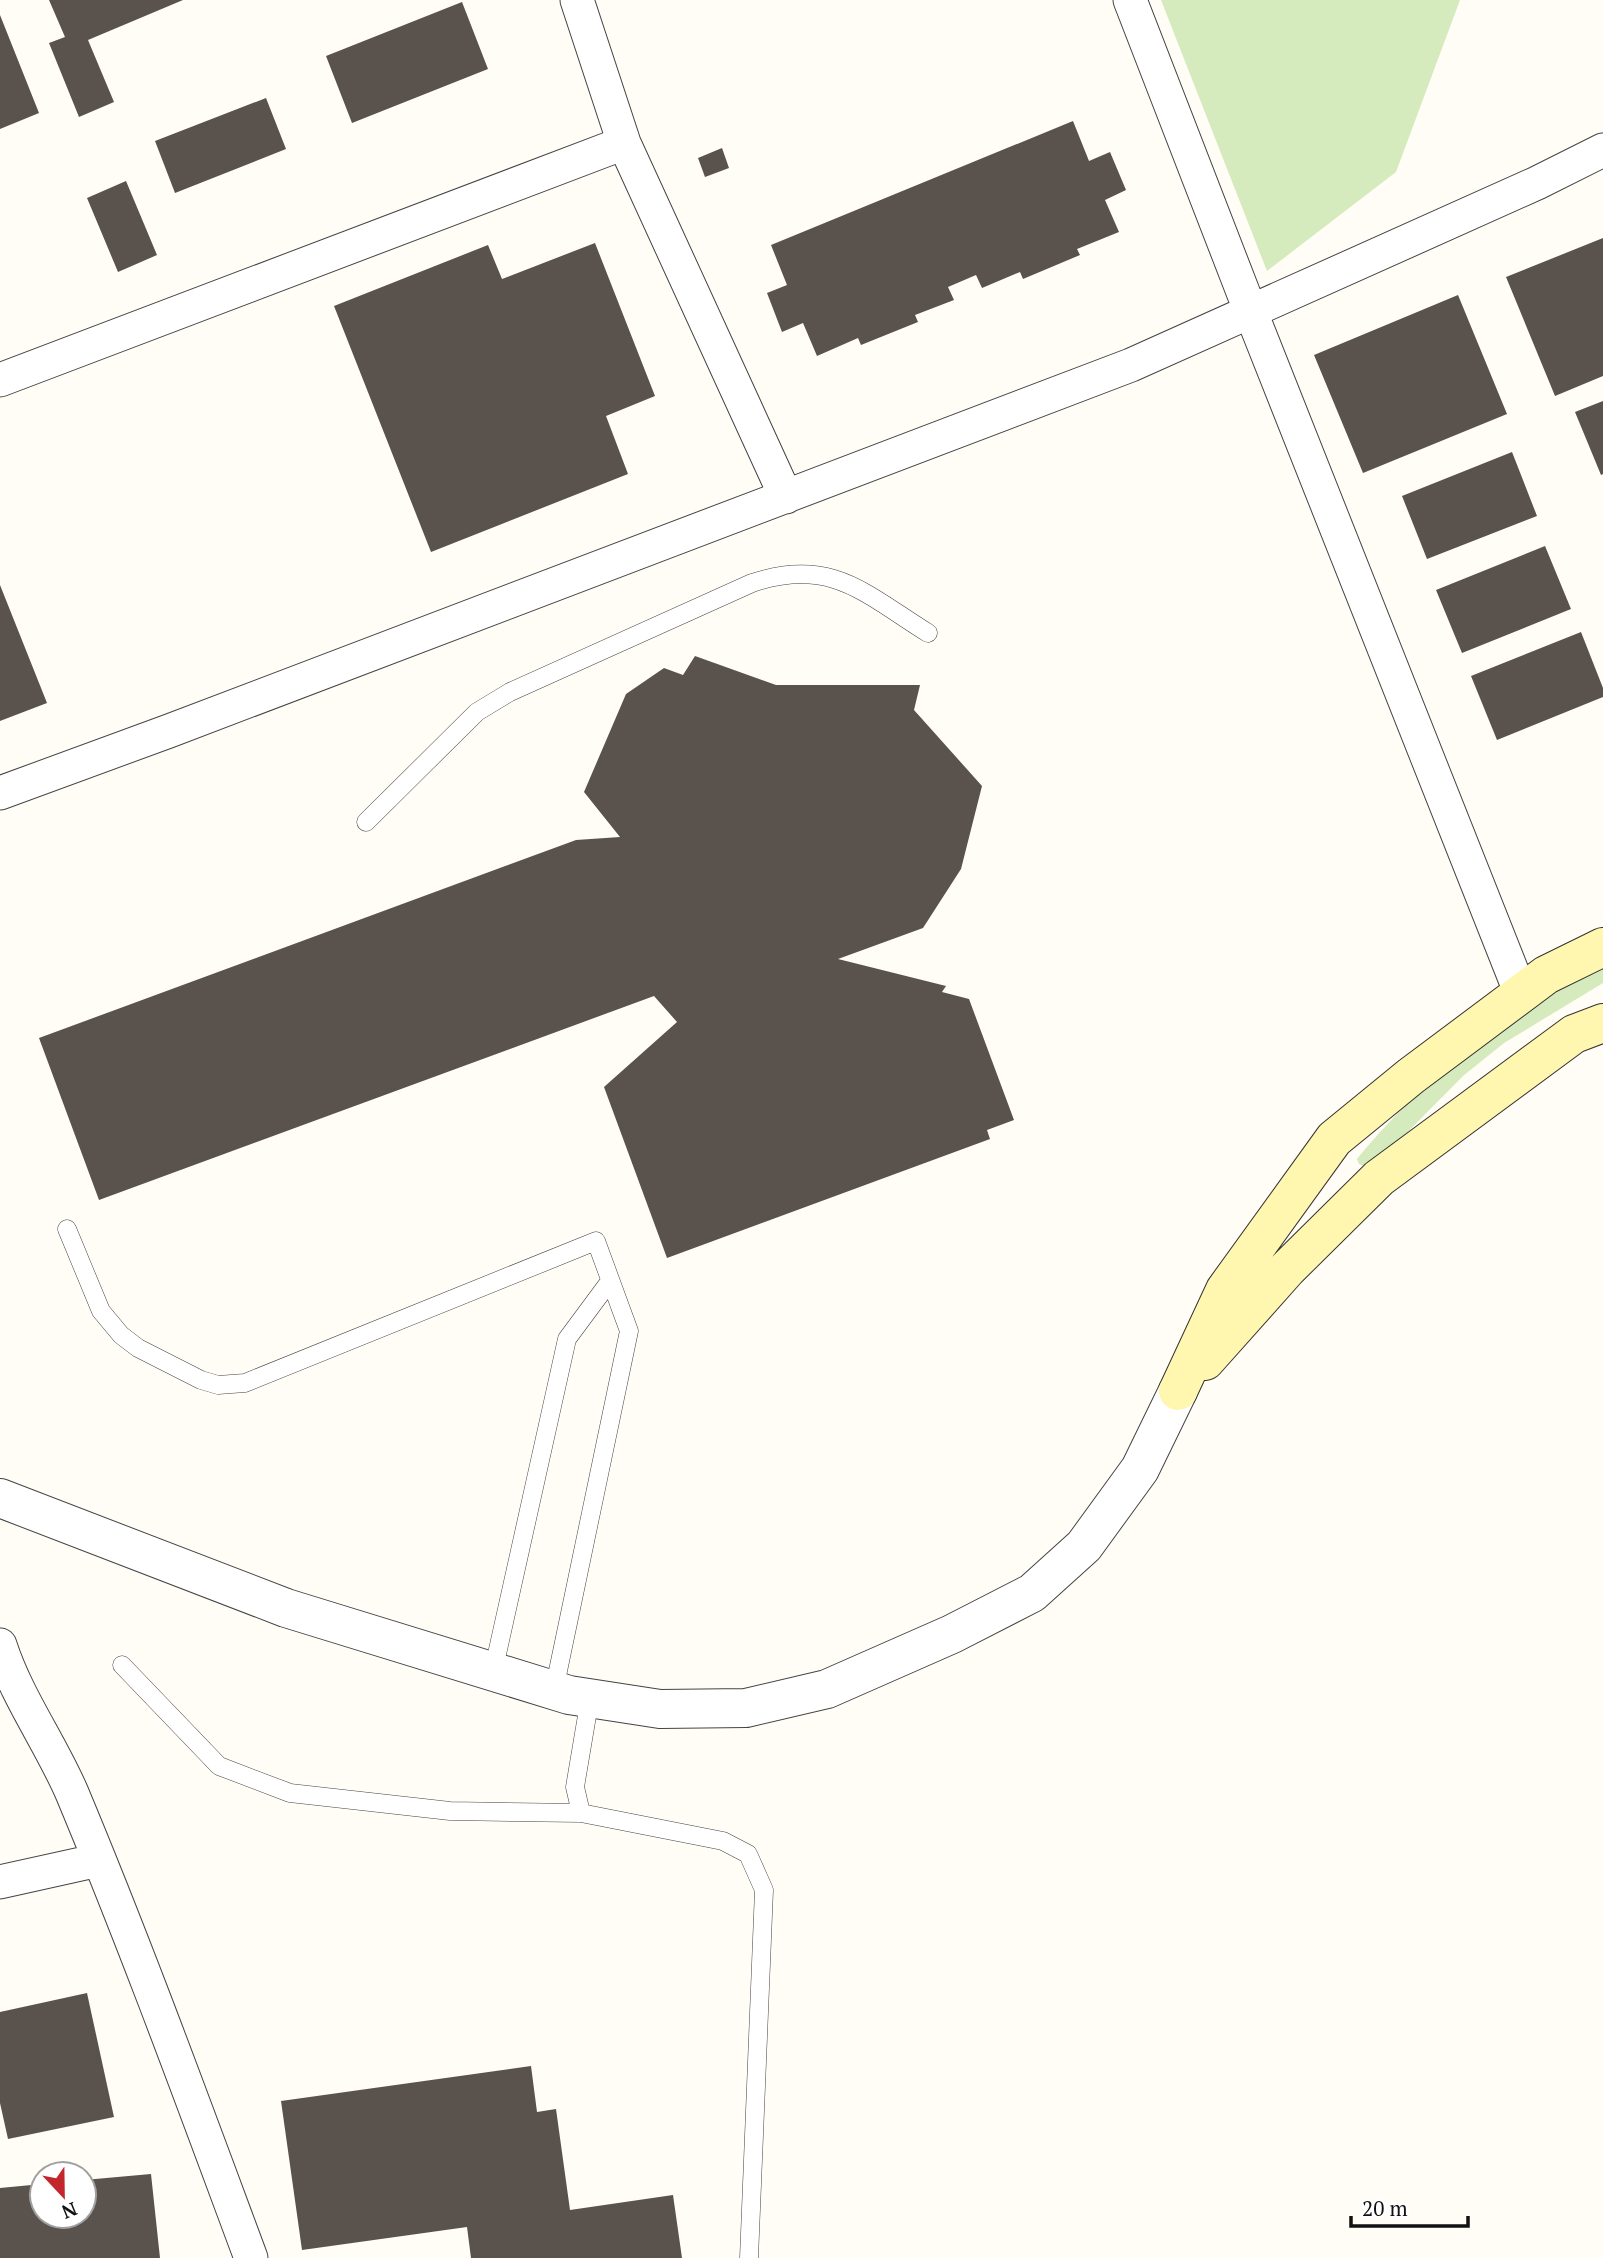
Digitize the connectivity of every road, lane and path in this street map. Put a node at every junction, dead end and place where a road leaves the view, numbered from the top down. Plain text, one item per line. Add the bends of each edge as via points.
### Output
1 (577, 0) edge
2 (1130, 0) edge
3 (624, 143) junction
4 (1603, 150) edge
5 (1250, 310) junction
6 (0, 380) edge
7 (786, 497) junction
8 (928, 633) dead end
9 (0, 793) edge
10 (366, 822) dead end
11 (1603, 947) edge
12 (1521, 993) junction
13 (1603, 1023) edge
14 (67, 1229) dead end
15 (610, 1281) junction
16 (1178, 1391) junction
17 (0, 1498) edge
18 (0, 1645) edge
19 (122, 1665) dead end
20 (493, 1672) junction
21 (572, 1694) junction
22 (581, 1813) junction
23 (99, 1860) junction
24 (0, 1882) edge
25 (251, 2258) edge
26 (749, 2258) edge

1 - 3 street
2 - 5 street
3 - 6 street
3 - 7 street
4 - 5 street
5 - 7 street via 1131,365
5 - 12 street
7 - 9 street
8 - 10 lane via 845,581 813,573 762,580 499,698 477,712
11 - 12 main road
12 - 16 main road via 1334,1139 1226,1290
13 - 16 main road via 1574,1034 1379,1178 1287,1269
14 - 15 lane via 101,1311 121,1335 138,1348 218,1385 245,1383 596,1241
15 - 20 lane via 567,1339
15 - 21 lane via 629,1331
16 - 21 street via 1140,1469 1084,1546 1032,1593 951,1634 827,1689 746,1708 660,1709
17 - 20 street via 286,1608
18 - 23 street
19 - 22 lane via 219,1766 290,1794 450,1811
20 - 21 street
21 - 22 lane via 575,1787
22 - 26 lane via 723,1840 748,1854 764,1890
23 - 24 street
23 - 25 street

